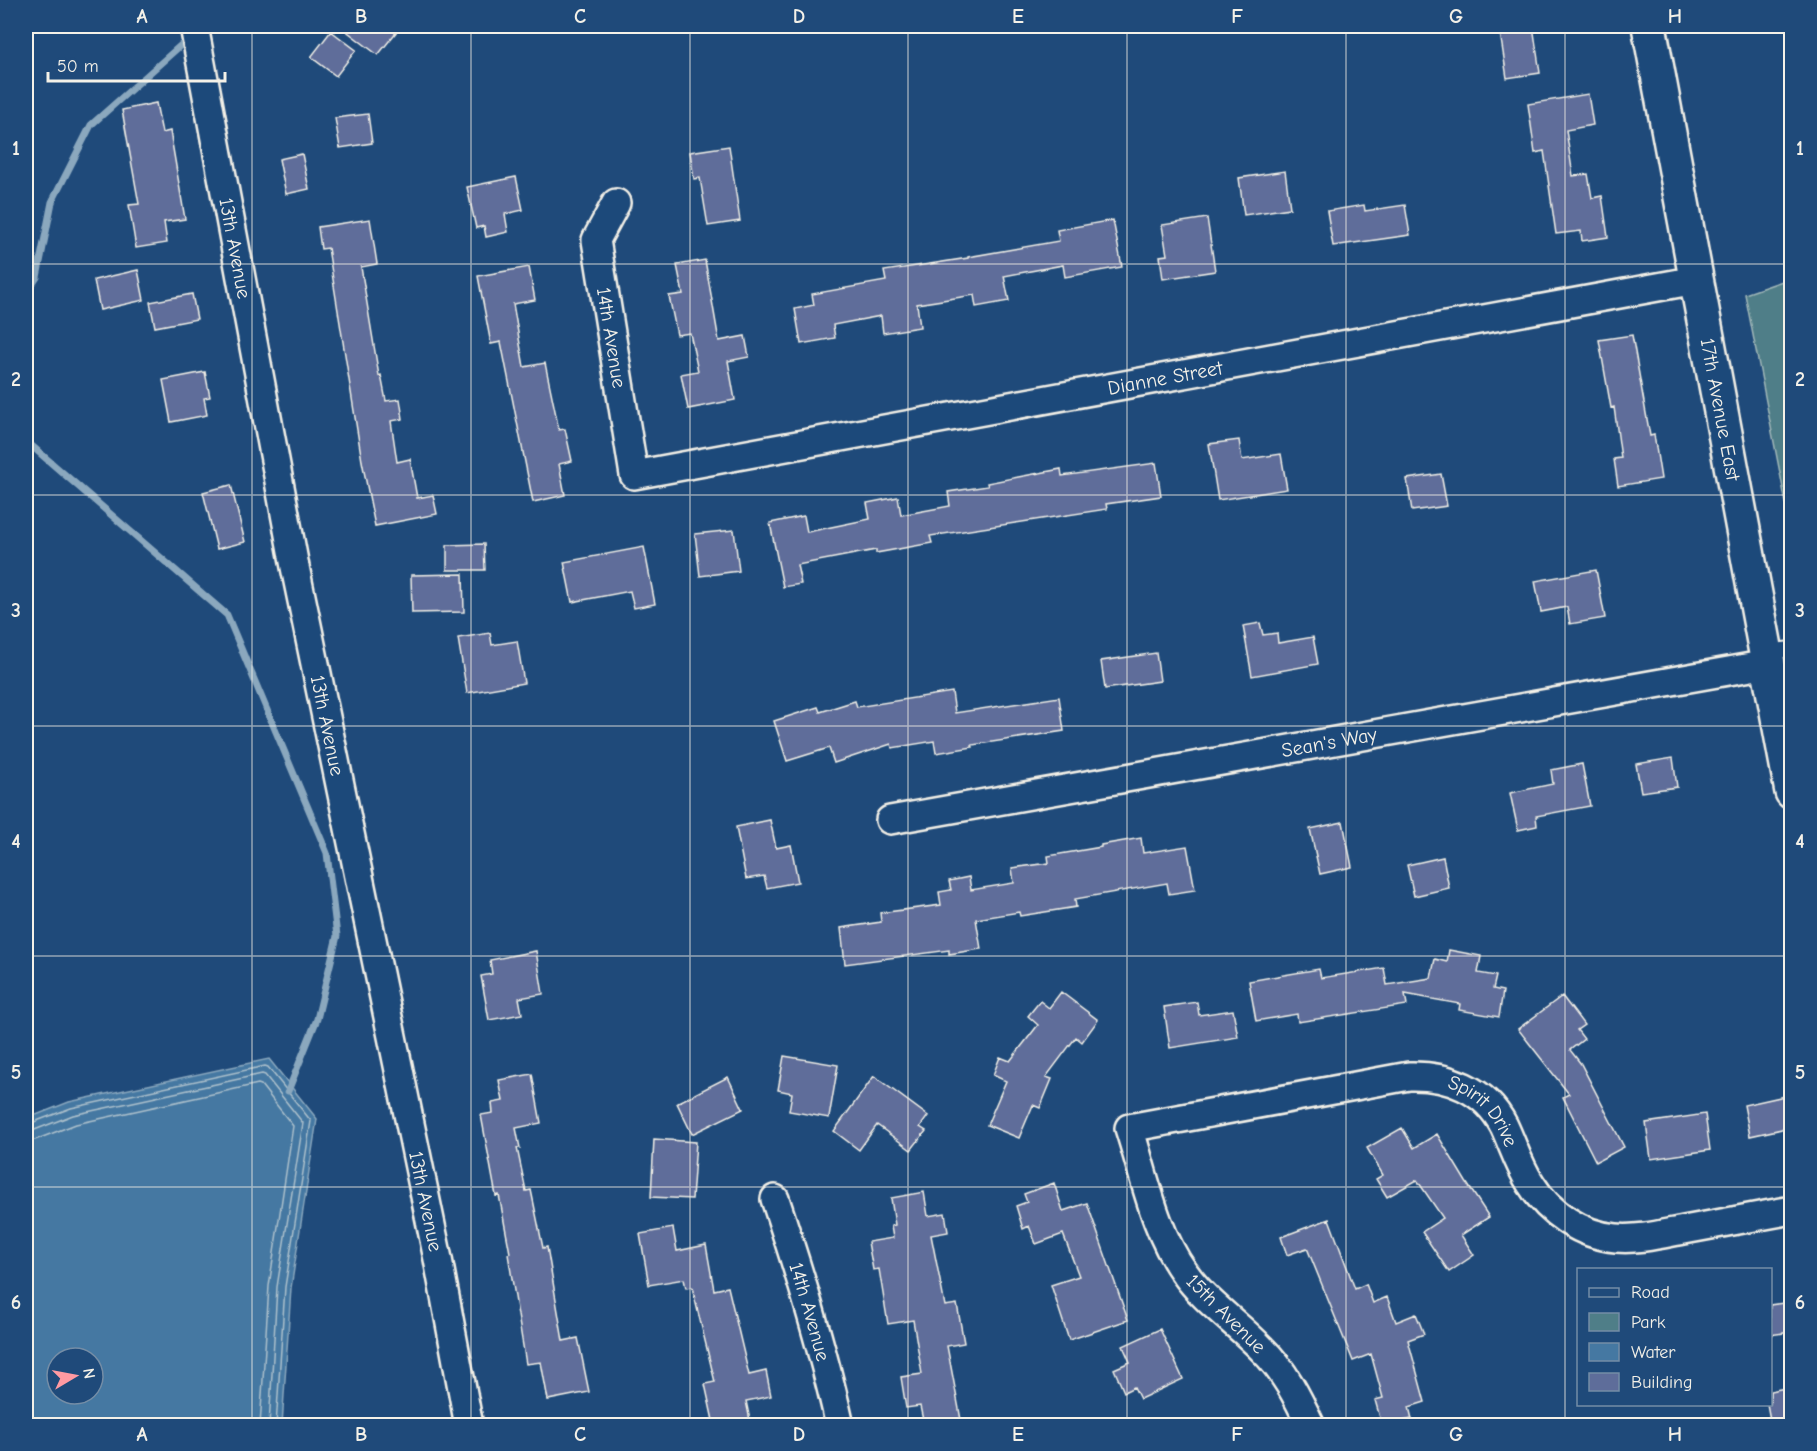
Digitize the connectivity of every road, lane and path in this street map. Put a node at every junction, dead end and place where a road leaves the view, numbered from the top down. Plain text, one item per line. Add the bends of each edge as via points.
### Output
1 (194, 26) edge
2 (1649, 26) edge
3 (616, 203) dead end
4 (1696, 280) junction
5 (634, 475) joint
6 (1775, 655) edge
7 (1791, 792) edge
8 (891, 820) dead end
9 (1129, 1128) joint
10 (775, 1200) dead end
11 (1791, 1210) edge
12 (469, 1425) edge
13 (840, 1425) edge
14 (1311, 1425) edge

1 - 12 street, 13th Avenue via 295,567
2 - 4 street, 17th Avenue East
3 - 5 street, 14th Avenue via 596,240
4 - 5 street, Dianne Street
4 - 6 street, 17th Avenue East
6 - 7 street, 17th Avenue East
6 - 8 street, Sean's Way
9 - 11 street, Spirit Drive via 1426,1076 1459,1083 1487,1103 1503,1123 1531,1185 1547,1205 1567,1221 1591,1232 1616,1238 1642,1237
9 - 14 street, 15th Avenue via 1153,1211 1184,1273 1206,1299 1269,1357
10 - 13 street, 14th Avenue via 804,1285

